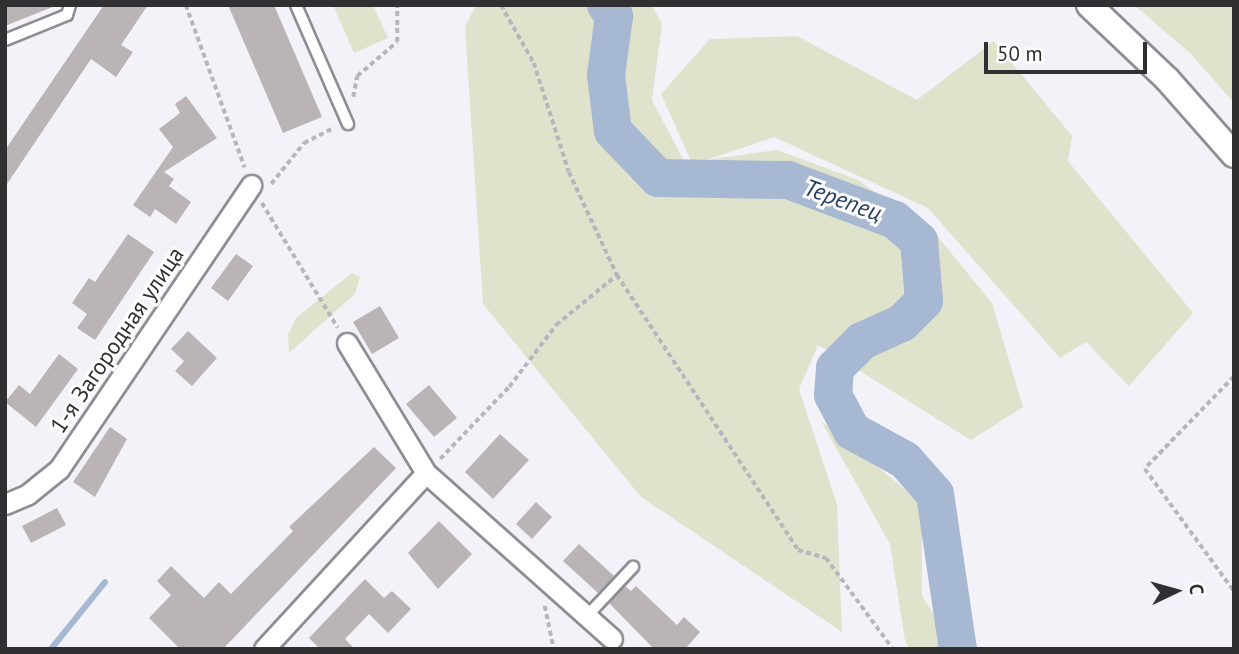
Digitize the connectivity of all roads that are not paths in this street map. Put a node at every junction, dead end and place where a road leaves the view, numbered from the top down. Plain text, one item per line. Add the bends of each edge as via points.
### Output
1 (70, 5) edge
2 (296, 5) edge
3 (1088, 5) edge
4 (5, 40) edge
5 (348, 124) road end
6 (1234, 155) edge
7 (251, 185) road end
8 (347, 343) dead end
9 (426, 473) junction
10 (5, 503) edge
11 (633, 567) dead end
12 (586, 617) junction
13 (612, 639) dead end
14 (264, 649) edge

1 - 4 lane via 67,15
2 - 5 lane
3 - 6 street via 1167,79
7 - 10 street, 1-я Загородная улица via 59,468 28,494
8 - 9 street
9 - 12 street
9 - 14 street
11 - 12 lane
12 - 13 street

